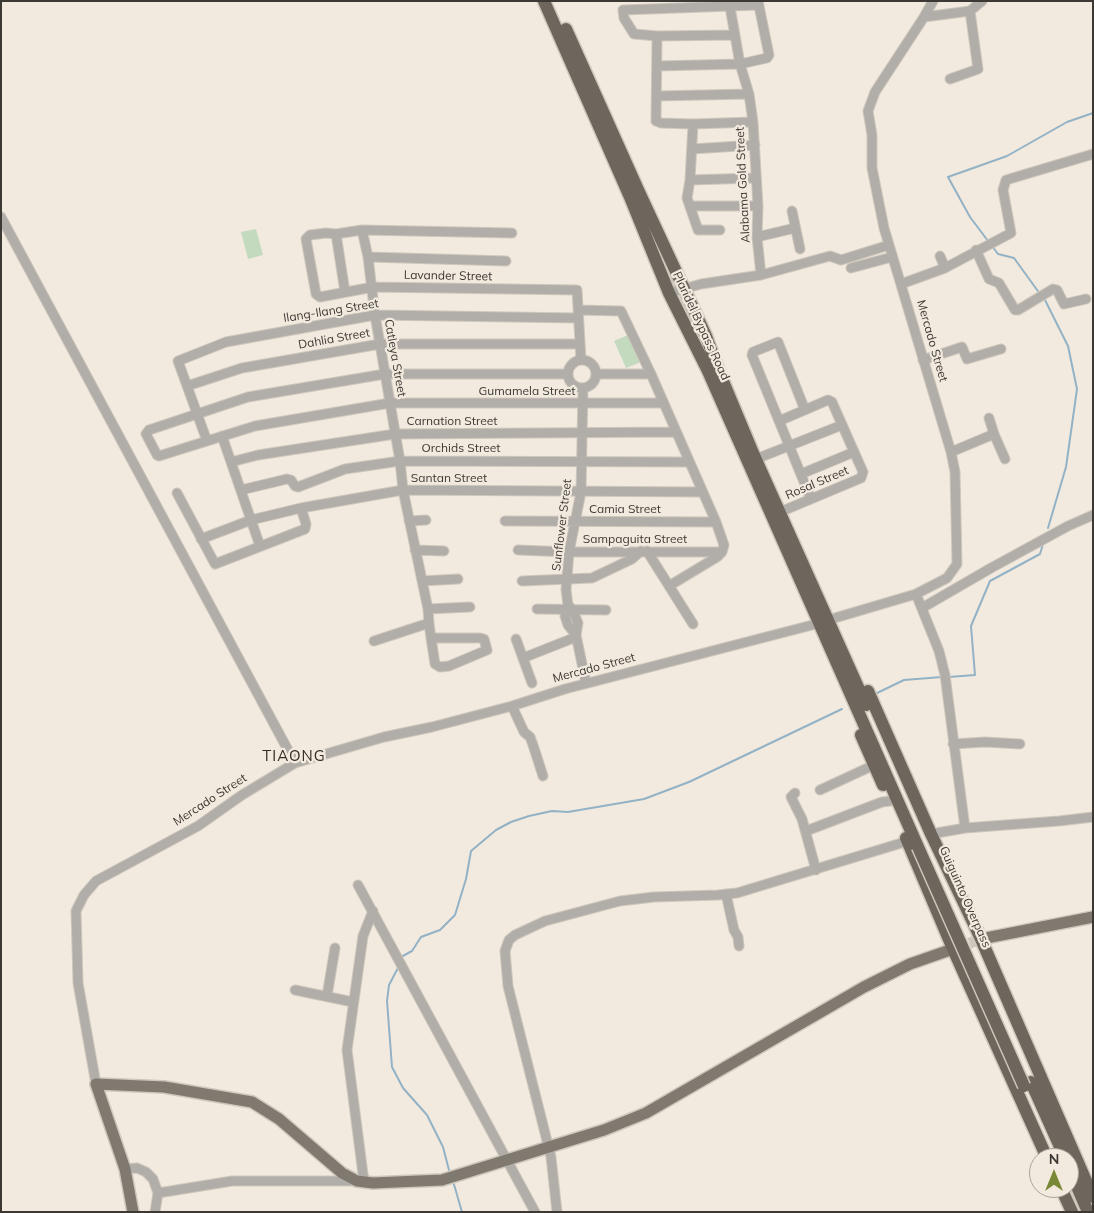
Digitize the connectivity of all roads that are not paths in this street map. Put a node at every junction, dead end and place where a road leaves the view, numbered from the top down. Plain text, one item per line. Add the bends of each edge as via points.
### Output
1 (544, 1) edge
2 (554, 1) edge
3 (933, 1) edge
4 (982, 1) edge
5 (759, 3) edge
6 (730, 4) edge
7 (970, 11) junction
8 (924, 17) junction
9 (735, 35) junction
10 (657, 36) junction
11 (740, 64) junction
12 (656, 66) junction
13 (950, 79) dead end
14 (749, 94) junction
15 (657, 96) junction
16 (753, 122) junction
17 (693, 124) junction
18 (755, 146) junction
19 (692, 149) junction
20 (1093, 154) edge
21 (755, 178) junction
22 (690, 180) junction
23 (690, 206) junction
24 (758, 206) junction
25 (792, 211) dead end
26 (1, 217) edge
27 (795, 228) junction
28 (362, 230) junction
29 (720, 230) dead end
30 (512, 233) dead end
31 (336, 234) junction
32 (757, 237) junction
33 (889, 245) junction
34 (800, 249) dead end
35 (976, 250) junction
36 (940, 256) dead end
37 (368, 257) junction
38 (892, 257) junction
39 (506, 261) dead end
40 (851, 268) dead end
41 (944, 268) junction
42 (761, 275) junction
43 (901, 284) junction
44 (372, 288) junction
45 (684, 288) junction
46 (345, 292) junction
47 (669, 293) junction
48 (1086, 299) dead end
49 (578, 314) junction
50 (375, 315) junction
51 (380, 344) junction
52 (580, 344) junction
53 (1001, 349) dead end
54 (581, 360) junction
55 (923, 360) junction
56 (385, 374) junction
57 (568, 374) junction
58 (596, 374) junction
59 (651, 374) junction
60 (187, 386) junction
61 (583, 388) junction
62 (663, 402) junction
63 (390, 403) junction
64 (583, 404) junction
65 (805, 410) junction
66 (196, 413) junction
67 (988, 418) dead end
68 (779, 421) junction
69 (842, 425) junction
70 (582, 432) junction
71 (676, 432) junction
72 (395, 434) junction
73 (994, 434) junction
74 (222, 436) junction
75 (207, 441) junction
76 (790, 446) junction
77 (854, 452) junction
78 (951, 452) junction
79 (1005, 459) dead end
80 (581, 460) junction
81 (756, 460) junction
82 (400, 461) junction
83 (231, 462) junction
84 (689, 462) junction
85 (801, 474) junction
86 (241, 490) junction
87 (403, 490) junction
88 (581, 492) junction
89 (702, 492) junction
90 (176, 493) dead end
91 (811, 499) junction
92 (301, 508) junction
93 (780, 512) junction
94 (1093, 515) edge
95 (251, 520) junction
96 (426, 520) dead end
97 (409, 521) junction
98 (505, 521) dead end
99 (574, 522) junction
100 (716, 522) junction
101 (201, 538) junction
102 (260, 546) junction
103 (414, 550) junction
104 (518, 550) dead end
105 (444, 551) dead end
106 (644, 551) junction
107 (569, 552) junction
108 (722, 552) junction
109 (458, 579) dead end
110 (568, 579) junction
111 (422, 581) junction
112 (522, 581) dead end
113 (669, 586) junction
114 (916, 594) junction
115 (470, 607) dead end
116 (569, 608) junction
117 (922, 608) junction
118 (428, 609) junction
119 (537, 609) dead end
120 (606, 610) dead end
121 (824, 621) junction
122 (429, 623) junction
123 (693, 624) dead end
124 (576, 636) junction
125 (431, 638) junction
126 (516, 639) dead end
127 (374, 641) dead end
128 (841, 646) joint
129 (523, 658) junction
130 (837, 661) junction
131 (532, 683) dead end
132 (586, 683) junction
133 (512, 706) junction
134 (953, 744) junction
135 (1020, 744) dead end
136 (295, 764) junction
137 (874, 765) junction
138 (543, 776) dead end
139 (820, 790) dead end
140 (794, 792) dead end
141 (890, 801) junction
142 (1093, 816) edge
143 (965, 828) junction
144 (806, 831) junction
145 (921, 841) junction
146 (816, 870) junction
147 (358, 885) dead end
148 (726, 894) junction
149 (373, 911) junction
150 (1093, 917) edge
151 (981, 939) junction
152 (739, 946) dead end
153 (335, 948) dead end
154 (953, 950) junction
155 (295, 990) dead end
156 (327, 996) junction
157 (353, 1002) junction
158 (96, 1084) junction
159 (1028, 1084) junction
160 (549, 1147) junction
161 (1042, 1148) edge
162 (1052, 1148) edge
163 (1059, 1148) edge
164 (508, 1161) junction
165 (126, 1169) junction
166 (361, 1181) junction
167 (1079, 1191) edge
168 (158, 1193) junction
169 (1093, 1197) edge
170 (1066, 1198) edge
171 (1074, 1198) edge
172 (133, 1212) edge
173 (155, 1212) edge
174 (535, 1212) edge
175 (557, 1212) edge
176 (1072, 1212) edge
177 (1080, 1212) edge
178 (1088, 1212) edge

1 - 47 highway, Plaridel Bypass Road
2 - 45 highway, Plaridel Bypass Road
3 - 8 street, Mercado Street
4 - 7 street
5 - 6 street
5 - 11 street via 769,55
6 - 9 street, Alabama Gold Street
6 - 10 street via 623,10 634,34
7 - 8 street
7 - 13 street via 978,69
8 - 33 street, Mercado Street via 875,92 868,111 872,168
9 - 10 street
9 - 11 street, Alabama Gold Street
10 - 12 street
11 - 12 street
11 - 14 street, Alabama Gold Street
12 - 15 street
14 - 15 street
14 - 16 street, Alabama Gold Street
15 - 17 street via 656,121
16 - 17 street
16 - 18 street, Alabama Gold Street
17 - 19 street
18 - 19 street
18 - 21 street, Alabama Gold Street
19 - 22 street
20 - 35 street via 1006,180 1002,190 1011,234
21 - 22 street
21 - 24 street, Alabama Gold Street
22 - 23 street via 687,198
23 - 24 street
23 - 29 street via 698,230
24 - 32 street, Alabama Gold Street
25 - 27 street
26 - 136 street
27 - 32 street
27 - 34 street
28 - 30 street
28 - 31 street
28 - 37 street, Catleya Street
31 - 46 street
31 - 46 street, Lavander Street via 326,232 306,239 316,294 320,297
32 - 42 street, Alabama Gold Street
33 - 38 street, Mercado Street
33 - 42 street via 841,260 830,256
35 - 41 street
35 - 48 street via 989,279 999,283 1015,310 1053,289 1057,290 1064,304
36 - 41 street
37 - 39 street
37 - 44 street, Catleya Street
38 - 40 street
38 - 43 street, Mercado Street
41 - 43 street
42 - 45 street
43 - 55 street, Mercado Street
44 - 46 street, Lavander Street
44 - 49 street, Lavander Street via 577,290
44 - 50 street, Catleya Street
45 - 47 street
45 - 81 highway, Plaridel Bypass Road
47 - 121 highway, Plaridel Bypass Road
49 - 50 street, Ilang-Ilang Street
49 - 52 street
49 - 59 street, Ilang-Ilang Street via 621,311
50 - 51 street, Catleya Street
50 - 60 street, Ilang-Ilang Street via 226,342 179,359
51 - 52 street, Dahlia Street
51 - 56 street, Catleya Street
51 - 60 street, Dahlia Street via 242,368
52 - 54 street
53 - 55 street via 967,359 962,347
54 - 57 street via 574,363
54 - 58 street via 590,362
55 - 78 street, Mercado Street
56 - 57 street
56 - 63 street, Catleya Street
56 - 66 street via 248,397
57 - 61 street via 571,382
58 - 59 street
58 - 61 street via 591,384
59 - 62 street
60 - 66 street, Ilang-Ilang Street
61 - 64 street, Sunflower Street
62 - 64 street, Gumamela Street
62 - 71 street
63 - 64 street, Gumamela Street
63 - 72 street, Catleya Street
63 - 74 street, Gumamela Street via 255,426
64 - 70 street, Sunflower Street
65 - 68 street
65 - 68 street via 778,342 753,352
65 - 69 street via 828,400 832,402
66 - 75 street, Ilang-Ilang Street
66 - 75 street, Gumamela Street via 149,430 146,434 159,456
67 - 73 street
68 - 76 street
69 - 76 street
69 - 77 street
70 - 71 street, Carnation Street
70 - 72 street, Carnation Street
70 - 80 street, Sunflower Street
71 - 84 street
72 - 82 street, Catleya Street
72 - 83 street, Carnation Street
73 - 78 street
73 - 79 street
74 - 75 street, Gumamela Street
74 - 83 street
76 - 81 street
76 - 85 street
77 - 85 street
77 - 91 street, Rosal Street via 863,476
78 - 114 street, Mercado Street via 955,472 957,564 947,578
80 - 82 street, Orchids Street
80 - 84 street, Orchids Street
80 - 88 street, Sunflower Street
81 - 93 highway, Plaridel Bypass Road
82 - 86 street, Orchids Street via 345,469 298,486 287,479
82 - 87 street, Catleya Street
83 - 86 street
84 - 89 street
85 - 91 street
86 - 95 street
87 - 88 street, Santan Street
87 - 92 street, Santan Street
87 - 97 street, Catleya Street
88 - 89 street, Santan Street
88 - 99 street, Sunflower Street
89 - 100 street
90 - 101 street
91 - 93 street, Rosal Street
92 - 95 street, Santan Street
92 - 102 street via 305,529
93 - 121 highway, Plaridel Bypass Road
94 - 117 street
95 - 101 street, Santan Street
95 - 102 street
96 - 97 street
97 - 103 street, Catleya Street
98 - 99 street, Camia Street
99 - 100 street, Camia Street
99 - 107 street, Sunflower Street
100 - 108 street via 724,545
101 - 102 street via 215,564
103 - 105 street
103 - 111 street, Catleya Street
104 - 107 street, Sampaguita Street
106 - 107 street, Sampaguita Street
106 - 108 street, Sampaguita Street
106 - 110 street via 592,578
106 - 113 street
107 - 110 street, Sunflower Street
108 - 113 street
109 - 111 street
110 - 112 street
110 - 116 street, Sunflower Street
111 - 118 street, Catleya Street
113 - 123 street
114 - 117 street
114 - 121 street, Mercado Street
115 - 118 street
116 - 119 street
116 - 120 street
116 - 124 street, Sunflower Street via 565,616
117 - 134 street via 945,675
118 - 122 street, Catleya Street
121 - 128 highway, Plaridel Bypass Road
121 - 130 highway, Plaridel Bypass Road
121 - 132 street, Mercado Street
122 - 125 street, Catleya Street
122 - 127 street
124 - 129 street
124 - 132 street, Sunflower Street
125 - 125 street, Catleya Street via 484,639 487,650 440,667 435,664
126 - 129 street
128 - 145 highway, Guiguinto Overpass
129 - 131 street
130 - 137 highway via 856,722
130 - 145 highway, Guiguinto Overpass
132 - 133 street, Mercado Street
133 - 136 street, Mercado Street via 384,737
133 - 138 street via 524,732 530,737
134 - 135 street
134 - 143 street
136 - 158 street, Mercado Street via 198,826 96,881 84,896 76,911 78,982
137 - 139 street
137 - 141 highway
140 - 144 street via 791,797
141 - 144 street
141 - 145 highway
142 - 143 street
143 - 145 street
144 - 146 street
145 - 146 street
145 - 151 highway
145 - 154 highway
145 - 159 highway, Guiguinto Overpass, bridge
146 - 148 street
147 - 149 street
148 - 152 street
148 - 160 street via 620,901 545,921 514,934 509,940 506,951 508,986
149 - 157 street via 363,936
149 - 164 street
150 - 151 main road
151 - 169 highway
153 - 156 street
154 - 160 main road via 910,964 864,987 646,1113
154 - 161 highway
155 - 156 street
156 - 157 street
157 - 166 street via 347,1050
158 - 165 main road, Mercado Street
158 - 166 main road via 164,1087 252,1102 279,1119 342,1173
159 - 162 highway, Guiguinto Overpass
159 - 163 highway, Guiguinto Overpass
160 - 164 main road
160 - 175 street
164 - 166 main road via 442,1180
164 - 174 street
165 - 168 street via 137,1168 146,1172 153,1179
165 - 172 main road, Mercado Street
166 - 168 street via 232,1181
167 - 178 highway
168 - 173 street
170 - 176 highway
171 - 177 highway

